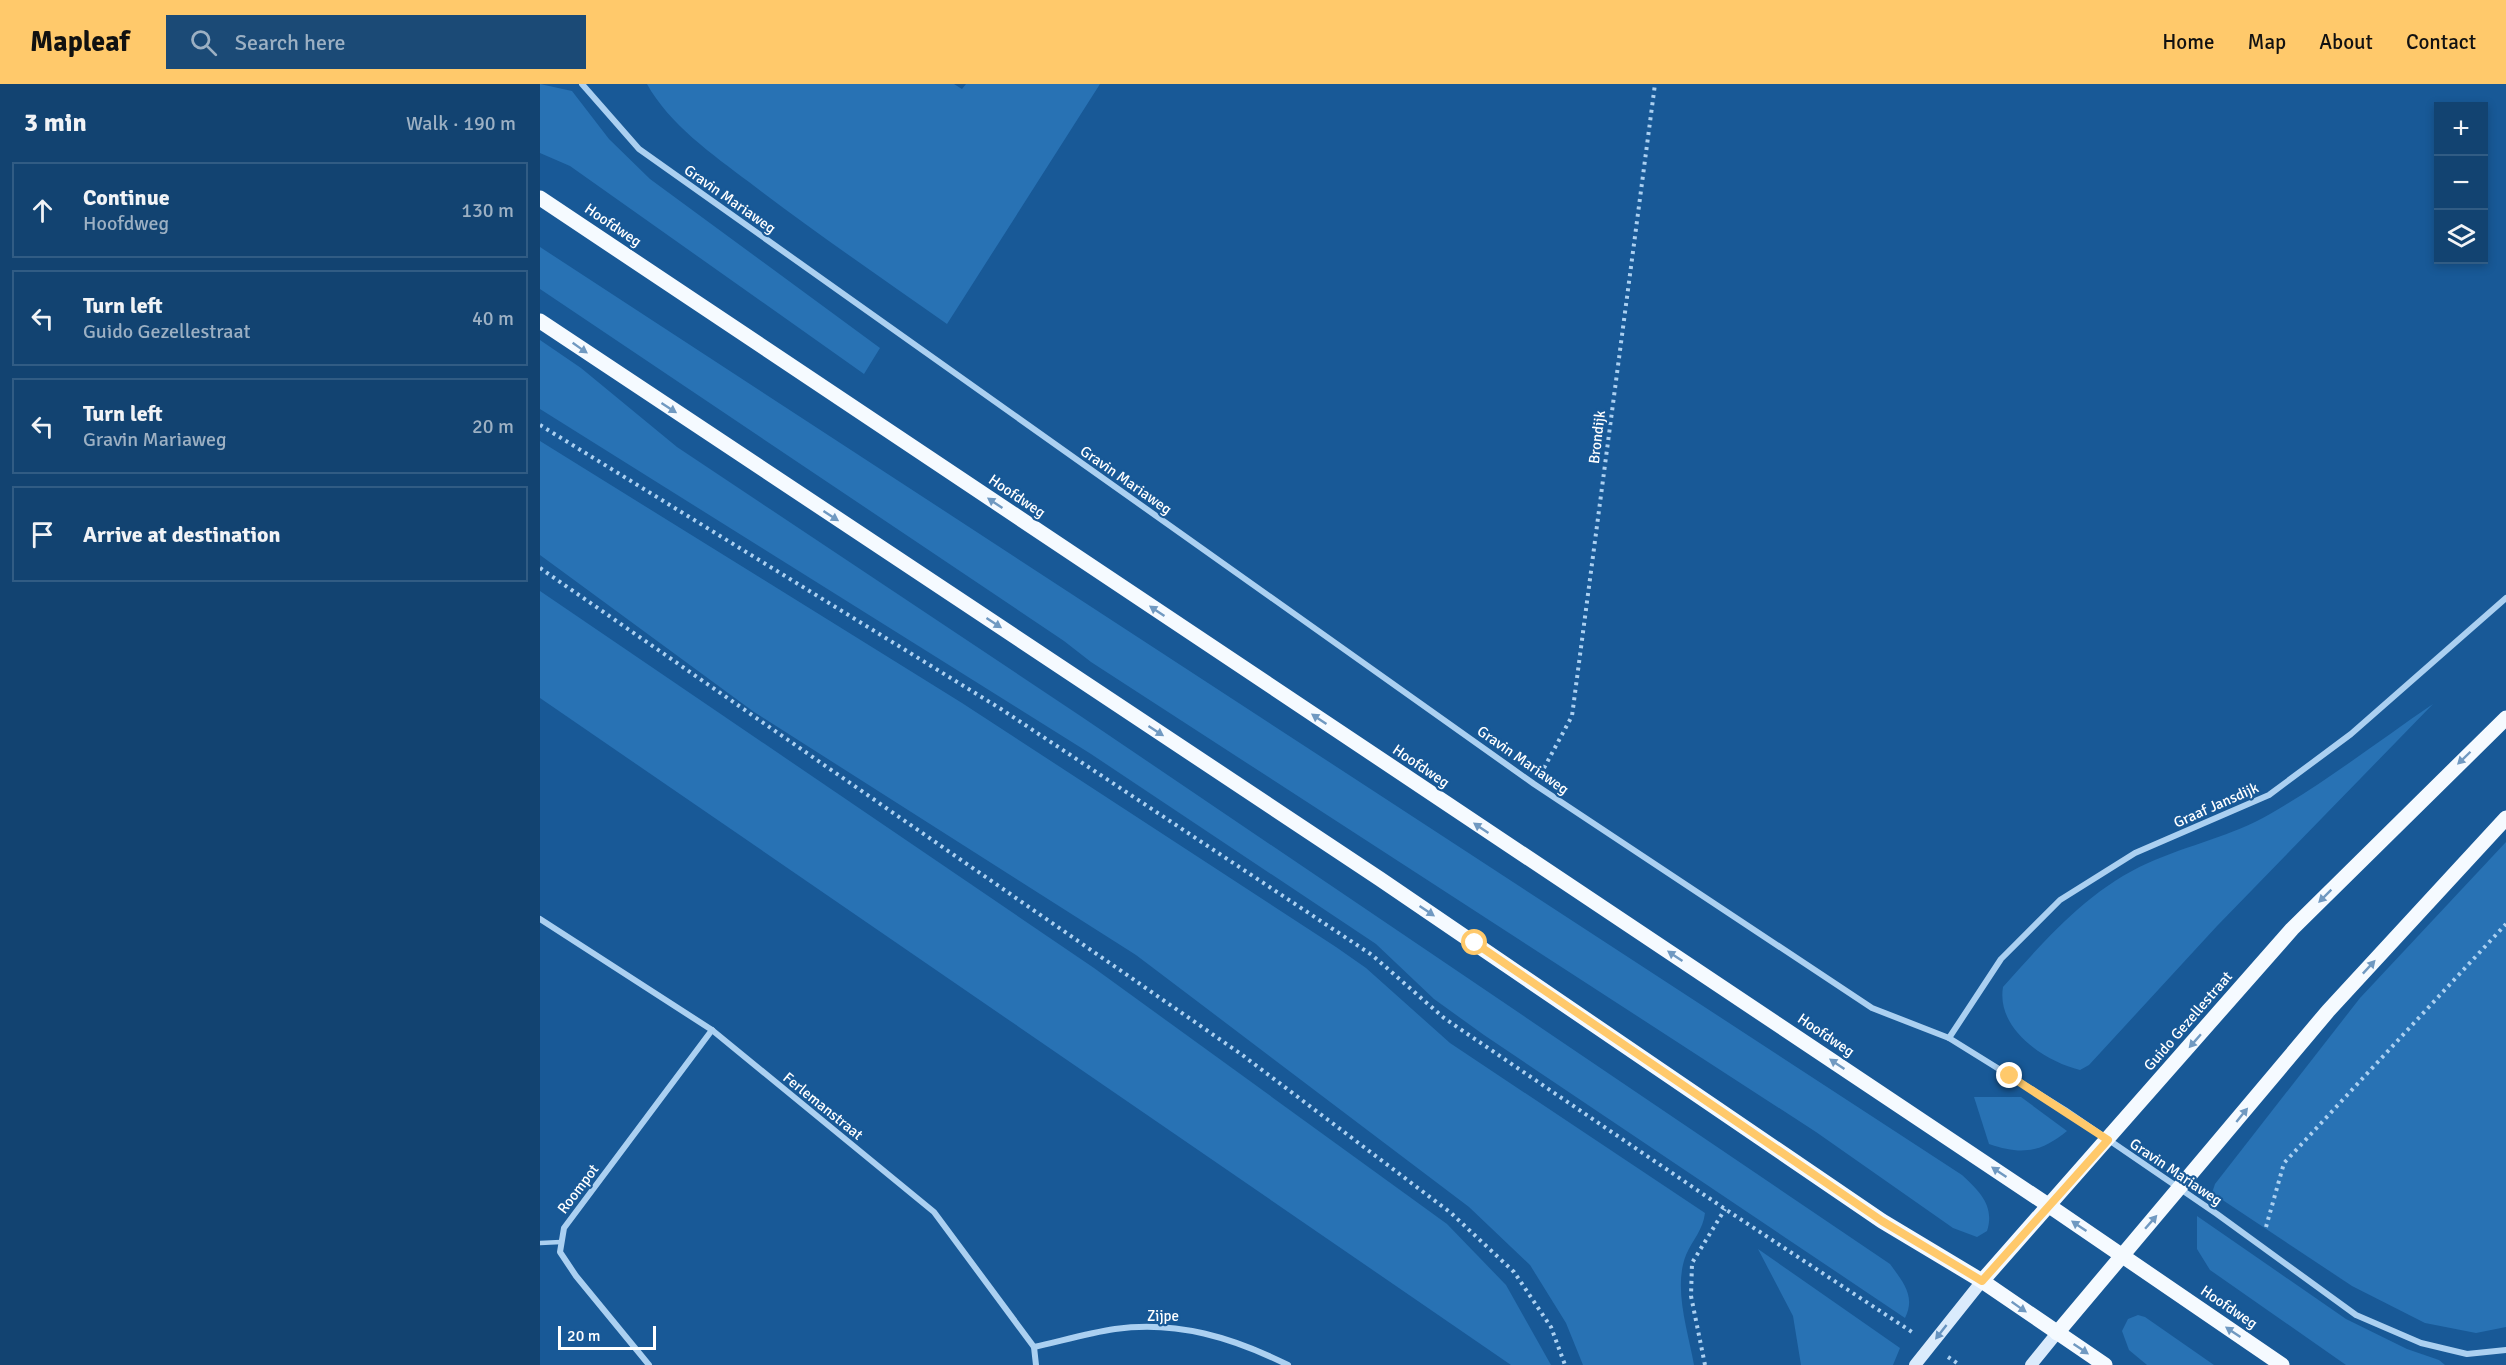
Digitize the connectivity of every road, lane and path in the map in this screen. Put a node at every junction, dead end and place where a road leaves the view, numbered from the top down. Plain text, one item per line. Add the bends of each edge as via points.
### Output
1 (582, 84) edge
2 (1655, 84) edge
3 (540, 198) edge
4 (540, 321) edge
5 (540, 425) edge
6 (540, 568) edge
7 (2506, 598) edge
8 (2506, 718) edge
9 (1534, 784) junction
10 (2506, 818) edge
11 (540, 919) edge
12 (2506, 924) edge
13 (712, 1030) junction
14 (1949, 1038) junction
15 (2108, 1140) junction
16 (2181, 1189) junction
17 (2048, 1205) junction
18 (1725, 1209) junction
19 (561, 1242) junction
20 (540, 1243) edge
21 (2261, 1245) junction
22 (2122, 1256) junction
23 (1982, 1281) junction
24 (2057, 1333) junction
25 (1931, 1345) junction
26 (1034, 1347) junction
27 (2506, 1350) edge
28 (649, 1365) edge
29 (1036, 1365) edge
30 (1288, 1365) edge
31 (1565, 1365) edge
32 (1705, 1365) edge
33 (1915, 1365) edge
34 (2031, 1365) edge
35 (2105, 1365) edge
36 (2282, 1365) edge

1 - 9 street, Gravin Mariaweg via 639,149
2 - 9 path, Brondijk via 1572,716
17 -> 3 main road, Hoofdweg
4 -> 23 main road via 1380,879 1882,1221
5 - 18 path via 1050,741 1372,955 1444,1017
6 - 31 path via 1241,1054 1451,1213 1514,1272 1551,1327
7 - 14 street, Graaf Jansdijk via 2351,734 2269,795 2135,853 2060,900 2001,959
8 -> 15 main road, Guido Gezellestraat via 2292,929
9 - 14 street, Gravin Mariaweg via 1872,1008
16 -> 10 main road via 2328,1011
11 - 13 street, Ferlemanstraat
12 - 21 path via 2284,1163
13 - 19 street, Roompot via 564,1228
13 - 26 street, Ferlemanstraat via 934,1212
14 - 15 street, Gravin Mariaweg
15 - 16 street, Gravin Mariaweg
15 - 17 main road, Guido Gezellestraat
16 - 21 street, Gravin Mariaweg
22 -> 16 main road
22 -> 17 main road, Hoofdweg
17 - 23 main road, Guido Gezellestraat
18 - 25 path
18 - 32 path via 1692,1263 1691,1296
19 - 20 lane
19 - 28 street via 560,1252 576,1276
21 - 27 street, Gravin Mariaweg via 2356,1315 2421,1343 2467,1354
22 - 24 main road
36 -> 22 main road, Hoofdweg
23 -> 24 main road
23 -> 25 main road, Guido Gezellestraat
24 - 34 main road
24 -> 35 main road
25 - 33 main road, Guido Gezellestraat
26 - 29 street
26 - 30 street, Zijpe via 1116,1328 1188,1328 1246,1344

